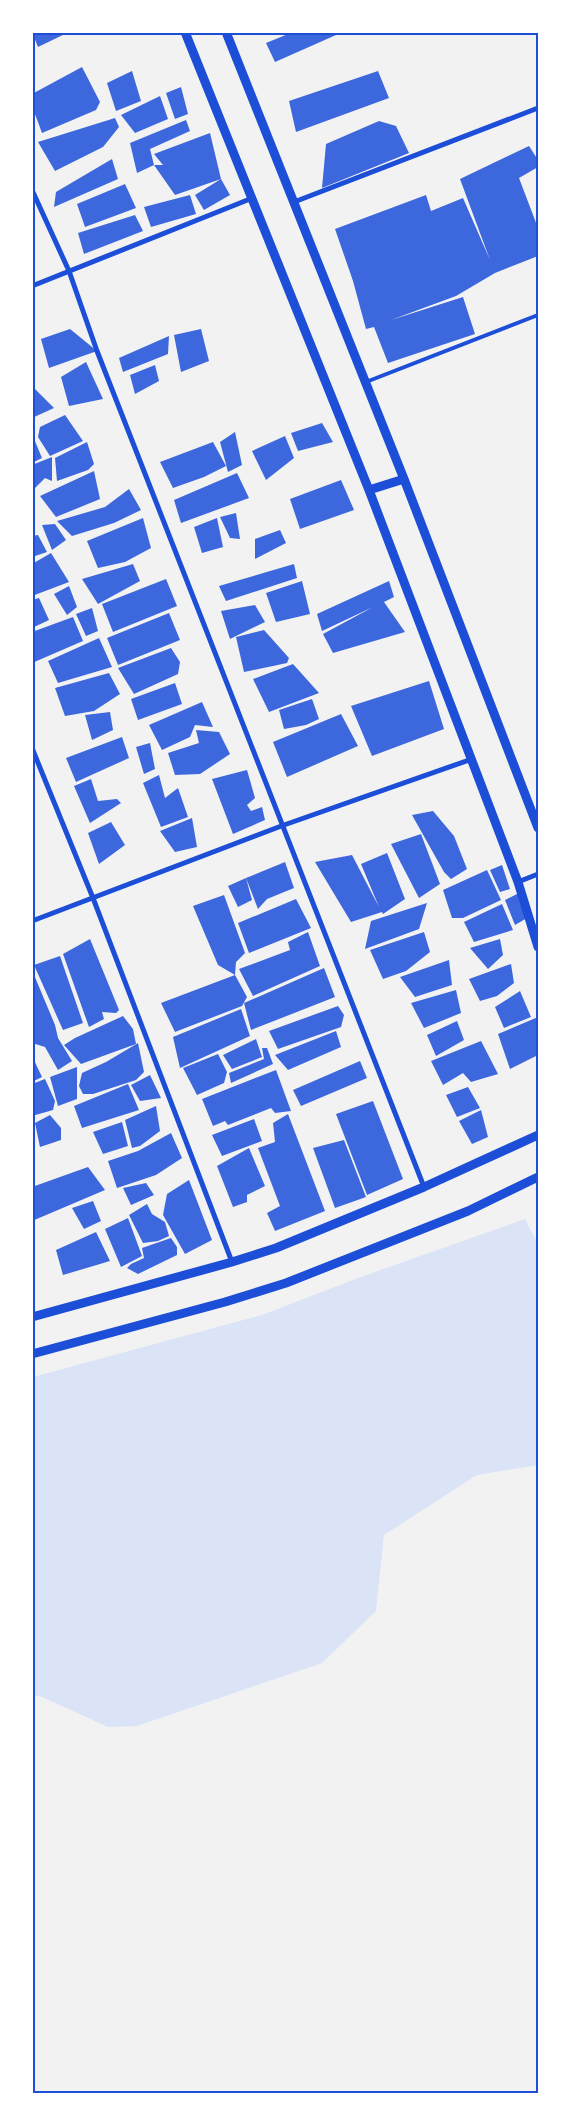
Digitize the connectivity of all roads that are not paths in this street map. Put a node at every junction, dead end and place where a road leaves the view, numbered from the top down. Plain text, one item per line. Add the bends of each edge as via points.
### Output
1 (185, 32) edge
2 (226, 32) edge
3 (538, 108) edge
4 (32, 190) edge
5 (250, 199) junction
6 (294, 202) junction
7 (69, 271) junction
8 (32, 286) edge
9 (538, 315) edge
10 (366, 382) junction
11 (404, 479) junction
12 (369, 490) junction
13 (32, 748) edge
14 (472, 758) junction
15 (284, 825) junction
16 (538, 828) edge
17 (538, 874) edge
18 (518, 882) junction
19 (93, 898) junction
20 (32, 921) edge
21 (538, 946) edge
22 (538, 1135) edge
23 (538, 1178) edge
24 (424, 1187) junction
25 (232, 1262) junction
26 (33, 1316) edge
27 (32, 1354) edge

1 - 5 street
2 - 6 street
3 - 6 street
4 - 7 street
5 - 7 street
5 - 12 street
6 - 10 street
7 - 8 street
7 - 15 street via 97,351
9 - 10 lane
10 - 11 street
11 - 12 street
11 - 16 street
12 - 14 street
13 - 19 street
14 - 15 street
14 - 18 street
15 - 19 street
15 - 24 street
17 - 18 street
18 - 21 street
19 - 20 street
19 - 25 street
22 - 24 street
23 - 27 street via 468,1210 286,1283
24 - 25 street via 276,1248
25 - 26 street

